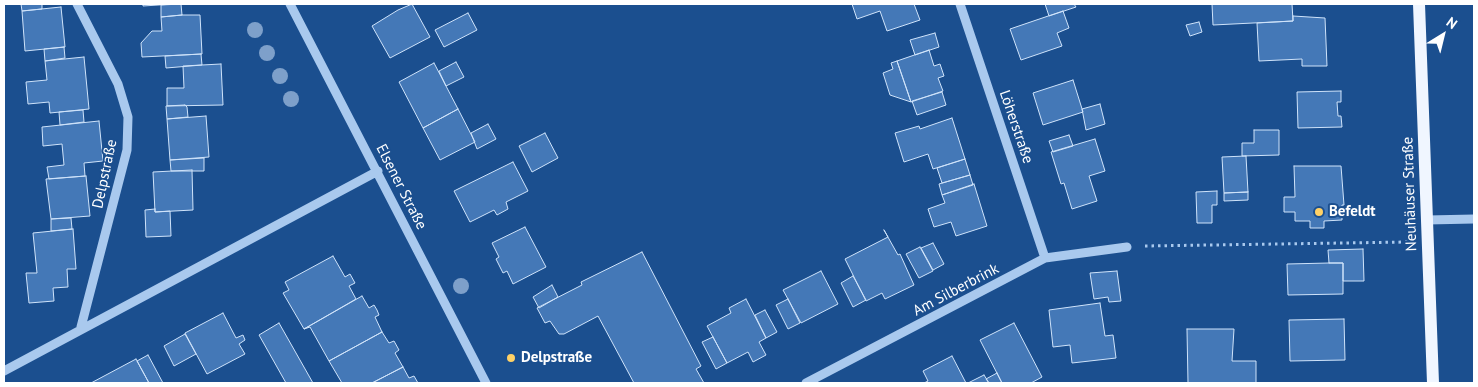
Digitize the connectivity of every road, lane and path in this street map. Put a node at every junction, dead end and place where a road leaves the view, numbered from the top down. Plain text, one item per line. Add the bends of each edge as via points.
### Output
1 (77, 4) edge
2 (290, 4) edge
3 (960, 4) edge
4 (1420, 4) edge
5 (378, 171) junction
6 (1474, 219) edge
7 (1426, 220) junction
8 (1427, 241) junction
9 (1127, 247) joint
10 (1046, 258) junction
11 (82, 327) junction
12 (4, 371) edge
13 (486, 383) edge
14 (806, 383) edge
15 (1433, 383) edge

1 - 11 street, Delpstraße via 118,84 128,117 128,150
2 - 5 street, Elsener Straße
3 - 10 street, Löherstraße
4 - 7 main road, Neuhäuser Straße
5 - 11 street
5 - 13 street, Elsener Straße
6 - 7 street
7 - 8 main road, Neuhäuser Straße
8 - 9 path
8 - 15 main road, Neuhäuser Straße
9 - 10 street, Am Silberbrink
10 - 14 street, Am Silberbrink
11 - 12 street

